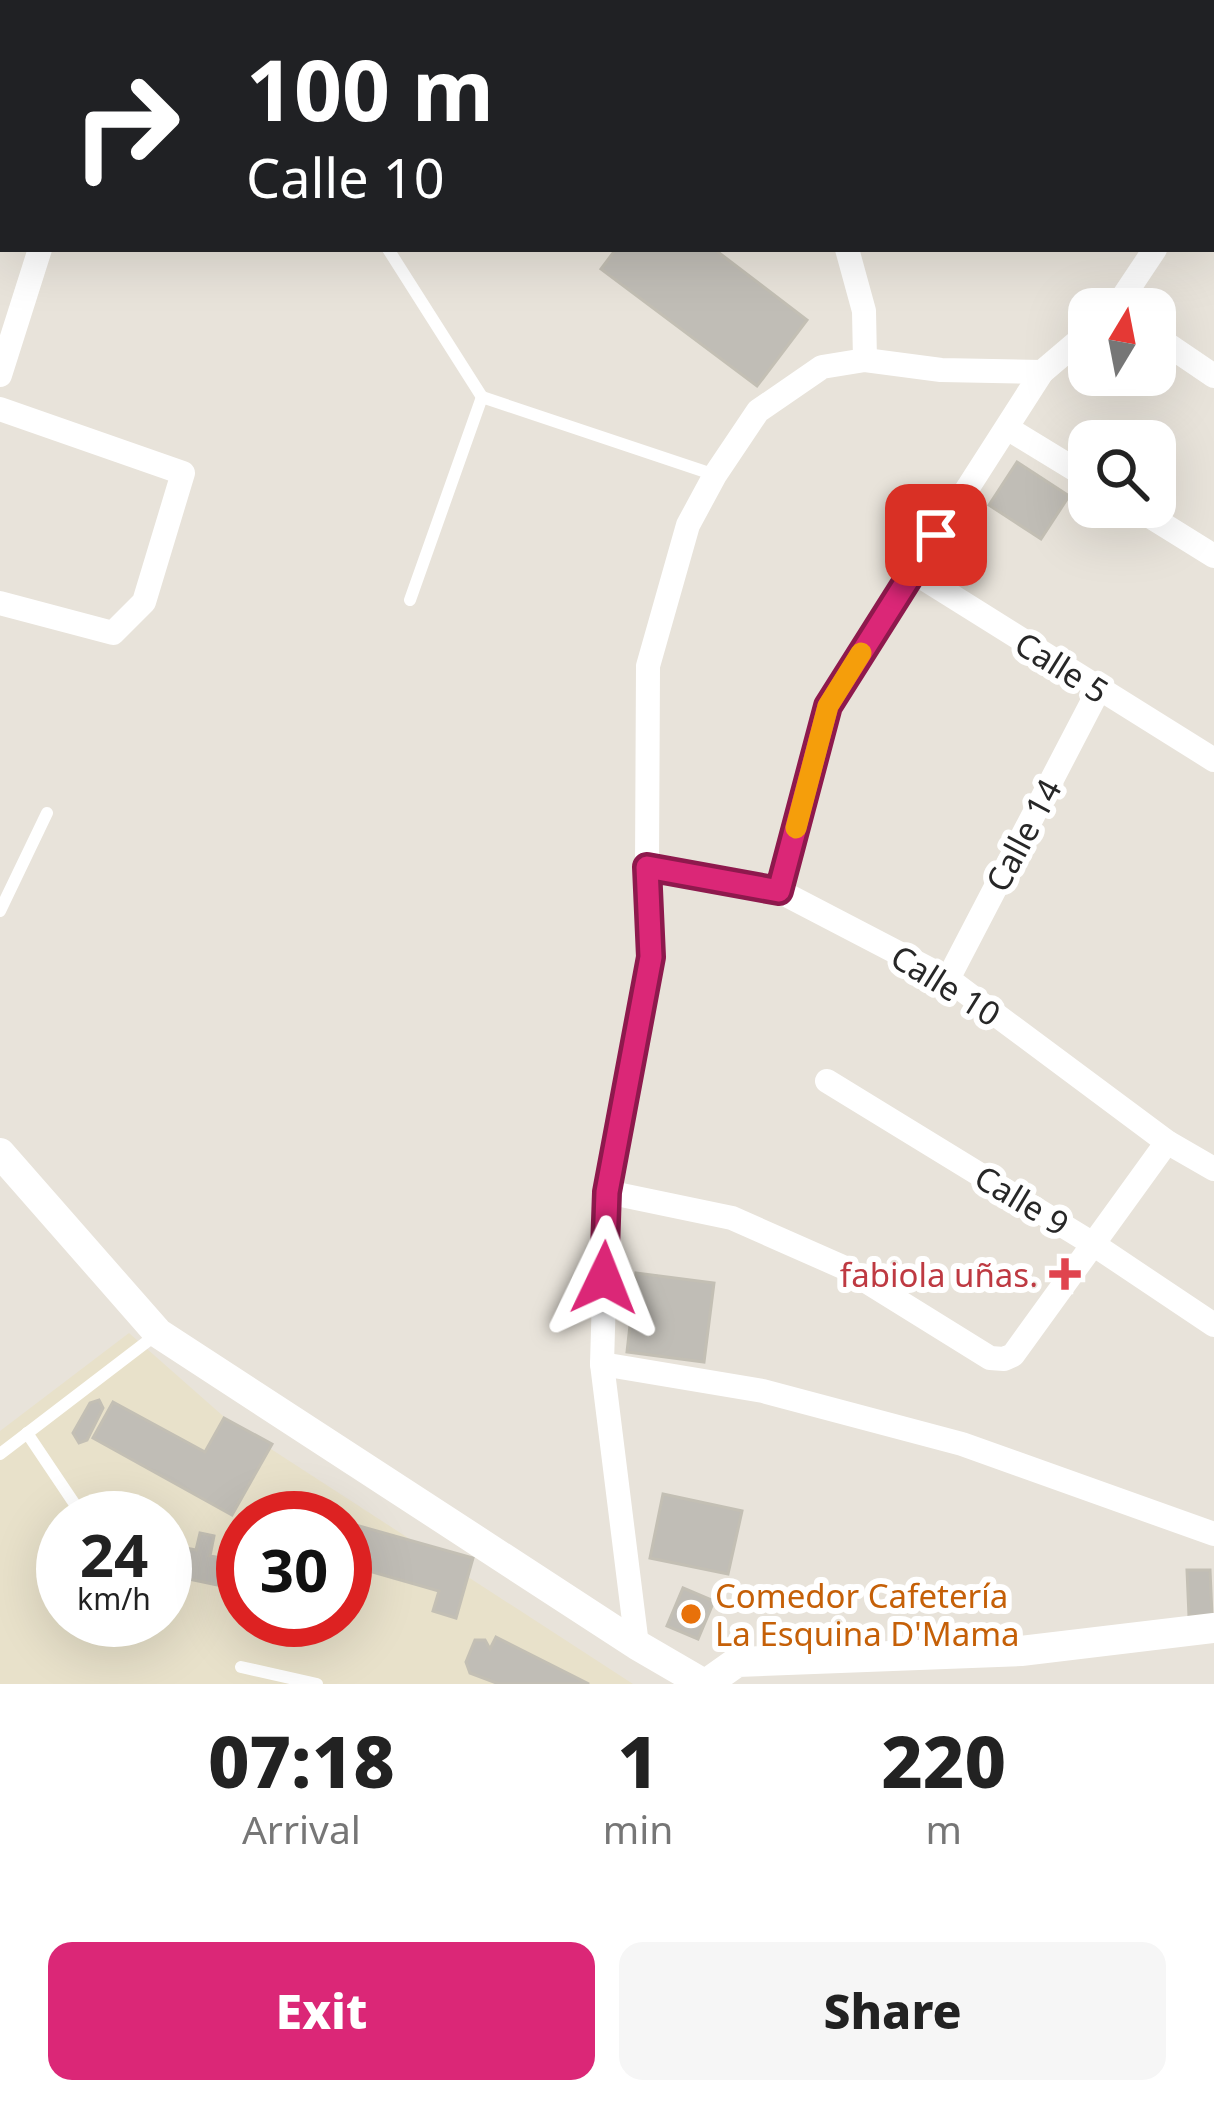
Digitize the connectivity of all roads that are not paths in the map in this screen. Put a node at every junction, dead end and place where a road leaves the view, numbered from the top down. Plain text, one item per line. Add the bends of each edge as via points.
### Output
1 (39, 252) edge
2 (390, 252) edge
3 (849, 252) edge
4 (1152, 252) edge
5 (1129, 288) edge
6 (1068, 350) edge
7 (1176, 350) edge
8 (865, 360) junction
9 (1042, 372) junction
10 (0, 375) edge
11 (1214, 376) edge
12 (482, 398) junction
13 (0, 410) edge
14 (1007, 428) junction
15 (1068, 465) edge
16 (715, 475) junction
17 (1169, 528) edge
18 (1214, 556) edge
19 (912, 571) junction
20 (410, 600) dead end
21 (0, 603) edge
22 (1098, 691) junction
23 (1214, 760) edge
24 (47, 813) dead end
25 (647, 867) junction
26 (779, 891) junction
27 (0, 911) edge
28 (948, 979) junction
29 (827, 1081) dead end
30 (1168, 1142) junction
31 (0, 1153) edge
32 (1214, 1169) edge
33 (607, 1192) junction
34 (1094, 1244) junction
35 (1214, 1325) edge
36 (158, 1333) junction
37 (602, 1364) junction
38 (27, 1433) junction
39 (0, 1454) edge
40 (66, 1491) edge
41 (1214, 1534) edge
42 (1214, 1628) edge
43 (637, 1645) junction
44 (241, 1666) dead end
45 (317, 1684) edge
46 (705, 1684) edge

1 - 10 street
2 - 12 lane
3 - 8 street via 864,311
4 - 5 street
6 - 9 street
7 - 11 street
8 - 9 street
8 - 16 street via 823,367 758,411
9 - 14 street
12 - 16 lane
12 - 20 lane
13 - 21 street via 183,473 144,602 113,632
14 - 15 street
14 - 19 street
16 - 25 street via 688,525 648,666
17 - 18 street
19 - 22 street, Calle 5
19 - 26 street via 828,706
22 - 23 street, Calle 5
22 - 28 street, Calle 14
24 - 27 lane
25 - 26 street, Calle 10
25 - 33 street via 651,957
26 - 28 street, Calle 10
28 - 30 street, Calle 10
29 - 34 street, Calle 9
30 - 32 street, Calle 10
30 - 34 street
31 - 36 street
33 - 34 street via 732,1218 845,1268 990,1358 1013,1354
33 - 37 street
34 - 35 street, Calle 9
36 - 38 lane
36 - 43 street
37 - 41 street via 764,1391 962,1444
37 - 43 street
38 - 39 lane
38 - 40 lane
42 - 46 street via 1021,1651 737,1662
43 - 46 street
44 - 45 lane

